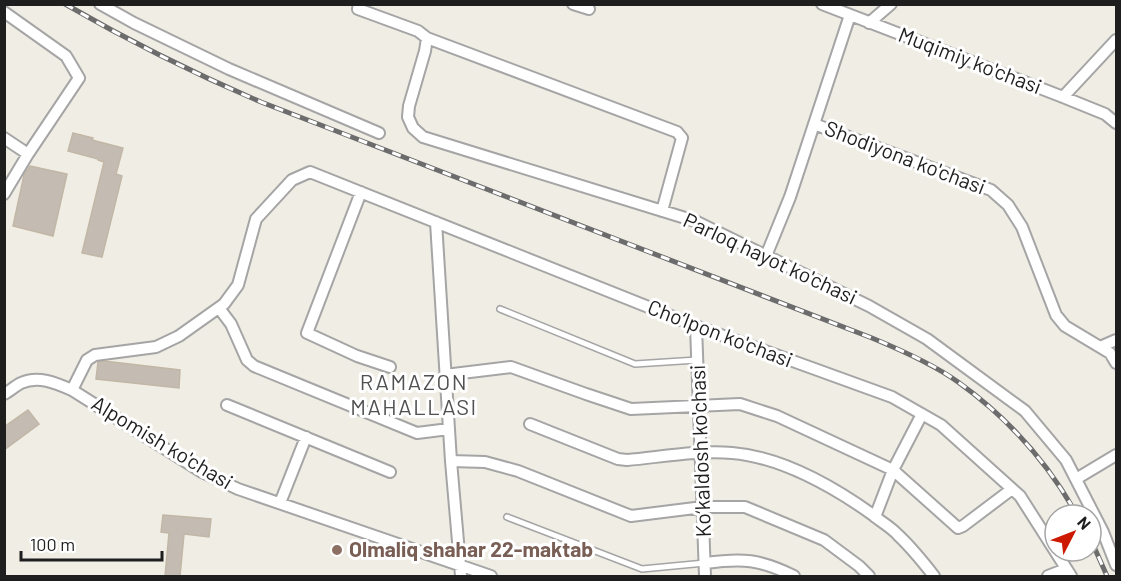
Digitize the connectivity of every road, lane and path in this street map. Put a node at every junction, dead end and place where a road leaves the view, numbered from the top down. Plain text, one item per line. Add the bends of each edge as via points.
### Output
1 (100, 4) edge
2 (573, 4) edge
3 (822, 4) edge
4 (891, 4) edge
5 (358, 7) edge
6 (589, 9) dead end
7 (4, 12) edge
8 (850, 15) junction
9 (869, 23) junction
10 (427, 38) junction
11 (1116, 40) edge
12 (1064, 97) junction
13 (1116, 123) edge
14 (814, 124) junction
15 (379, 133) dead end
16 (4, 138) edge
17 (28, 154) junction
18 (361, 192) junction
19 (4, 194) edge
20 (662, 211) junction
21 (436, 222) junction
22 (766, 256) junction
23 (219, 308) junction
24 (500, 309) dead end
25 (696, 326) junction
26 (1116, 340) edge
27 (1100, 347) junction
28 (697, 360) junction
29 (1116, 363) edge
30 (390, 367) dead end
31 (445, 375) junction
32 (72, 390) junction
33 (4, 394) edge
34 (227, 405) dead end
35 (699, 405) junction
36 (922, 414) junction
37 (530, 424) dead end
38 (449, 429) junction
39 (306, 437) junction
40 (701, 453) junction
41 (1116, 455) edge
42 (451, 460) junction
43 (893, 470) junction
44 (390, 472) dead end
45 (1076, 479) junction
46 (1012, 489) junction
47 (280, 503) junction
48 (703, 507) junction
49 (507, 517) dead end
50 (875, 517) junction
51 (705, 563) junction
52 (1116, 565) edge
53 (461, 571) edge
54 (1068, 573) edge
55 (491, 576) edge
56 (705, 576) edge
57 (794, 576) edge
58 (869, 576) edge
59 (934, 576) edge
60 (1048, 576) edge

1 - 15 street via 229,69
2 - 6 street
3 - 8 street, Muqimiy ko'chasi
4 - 9 street
5 - 10 street
7 - 17 street via 66,56 79,78
8 - 9 street, Muqimiy ko'chasi
8 - 14 street, Shodiyona ko'chasi
9 - 12 street, Muqimiy ko'chasi
10 - 20 street via 677,132 682,138
10 - 20 street, Parloq hayot ko'chasi via 408,117 423,137
11 - 12 street
12 - 13 street, Muqimiy ko'chasi via 1105,114
14 - 22 street, Shodiyona ko'chasi
14 - 27 street, Shodiyona ko'chasi via 991,190 1008,205 1022,226 1059,320
16 - 17 street
17 - 19 street
18 - 21 street, Cho‘lpon ko'chasi
18 - 23 street, Cho‘lpon ko'chasi via 310,172 292,180 256,219 238,285
18 - 30 street via 307,333
20 - 22 street, Parloq hayot ko'chasi via 695,221
21 - 25 street, Cho‘lpon ko'chasi
21 - 31 street
22 - 45 street, Parloq hayot ko'chasi via 927,339 1025,411 1066,460
23 - 32 street via 156,347 95,355 87,360
23 - 38 street via 254,366 417,433
24 - 28 lane via 635,364
25 - 28 street, Ko‘kaldosh ko'chasi
25 - 36 street, Cho‘lpon ko'chasi via 892,397
26 - 27 street
27 - 29 street, Shodiyona ko'chasi via 1110,352
28 - 35 street, Ko‘kaldosh ko'chasi
31 - 35 street via 511,367 631,409
31 - 38 street
32 - 33 street, Alpomish ko'chasi via 51,381 32,380
32 - 47 street, Alpomish ko'chasi via 202,472
34 - 39 street
35 - 40 street, Ko‘kaldosh ko'chasi
35 - 43 street via 740,404 777,416
36 - 43 street
36 - 46 street, Cho‘lpon ko'chasi via 941,425
37 - 40 street via 618,459
38 - 42 street
39 - 44 street
39 - 47 street
40 - 48 street, Ko‘kaldosh ko'chasi
40 - 50 street via 732,453 769,460 820,482
41 - 45 street
42 - 48 street via 485,462 518,471 631,516
42 - 53 street
43 - 46 street via 958,528
43 - 50 street
45 - 52 street, Parloq hayot ko'chasi
46 - 54 street, Cho‘lpon ko'chasi
47 - 53 street, Alpomish ko'chasi
48 - 51 street, Ko‘kaldosh ko'chasi
48 - 58 street via 745,507 825,540
49 - 51 lane via 642,568
50 - 59 street via 916,553
51 - 56 street, Ko‘kaldosh ko'chasi
51 - 57 street via 752,561
53 - 55 street, Alpomish ko'chasi
54 - 60 street

